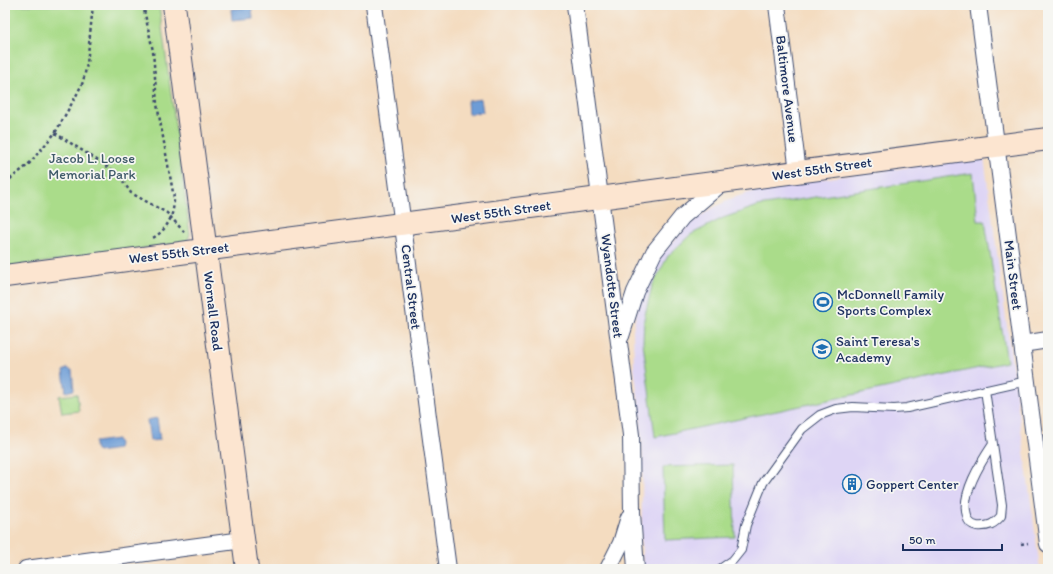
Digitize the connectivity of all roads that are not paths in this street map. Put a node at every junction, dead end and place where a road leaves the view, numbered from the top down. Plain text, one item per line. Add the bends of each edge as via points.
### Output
1 (174, 5) edge
2 (374, 5) edge
3 (575, 5) edge
4 (777, 5) edge
5 (978, 5) edge
6 (1048, 139) edge
7 (996, 146) junction
8 (798, 172) junction
9 (723, 182) junction
10 (601, 198) junction
11 (403, 225) junction
12 (198, 244) junction
13 (5, 276) edge
14 (1048, 340) edge
15 (619, 343) junction
16 (1022, 344) junction
17 (1027, 381) junction
18 (985, 390) junction
19 (993, 444) junction
20 (632, 513) junction
21 (243, 540) junction
22 (1048, 540) edge
23 (1048, 544) edge
24 (26, 569) edge
25 (247, 569) edge
26 (448, 569) edge
27 (608, 569) edge
28 (636, 569) edge
29 (720, 569) edge

1 - 12 main road, Wornall Road
2 - 11 street, Central Street
3 - 10 street, Wyandotte Street
4 - 8 street, Baltimore Avenue
5 - 7 street, Main Street
6 - 7 main road, West 55th Street
7 - 8 main road, West 55th Street
7 - 16 street, Main Street
8 - 9 main road, West 55th Street
9 - 10 main road, West 55th Street
9 - 15 street via 682,217 654,252 634,292
10 - 11 main road, West 55th Street
10 - 15 street, Wyandotte Street
11 - 12 main road, West 55th Street
11 - 26 street, Central Street
12 - 13 main road, West 55th Street
12 - 21 main road, Wornall Road
14 - 16 street
15 - 20 street, Wyandotte Street via 631,435
16 - 17 street, Main Street
17 - 18 lane
17 - 22 street, Main Street
18 - 19 lane
18 - 29 lane via 907,408 853,407 836,409 820,415 802,429 763,483 746,525 741,550 733,560
19 - 19 lane via 1002,505 1001,516 994,524 985,527 973,526 965,510 966,495
20 - 27 street
20 - 28 street, Wyandotte Street
21 - 24 street
21 - 25 main road, Wornall Road
22 - 23 street, Main Street

